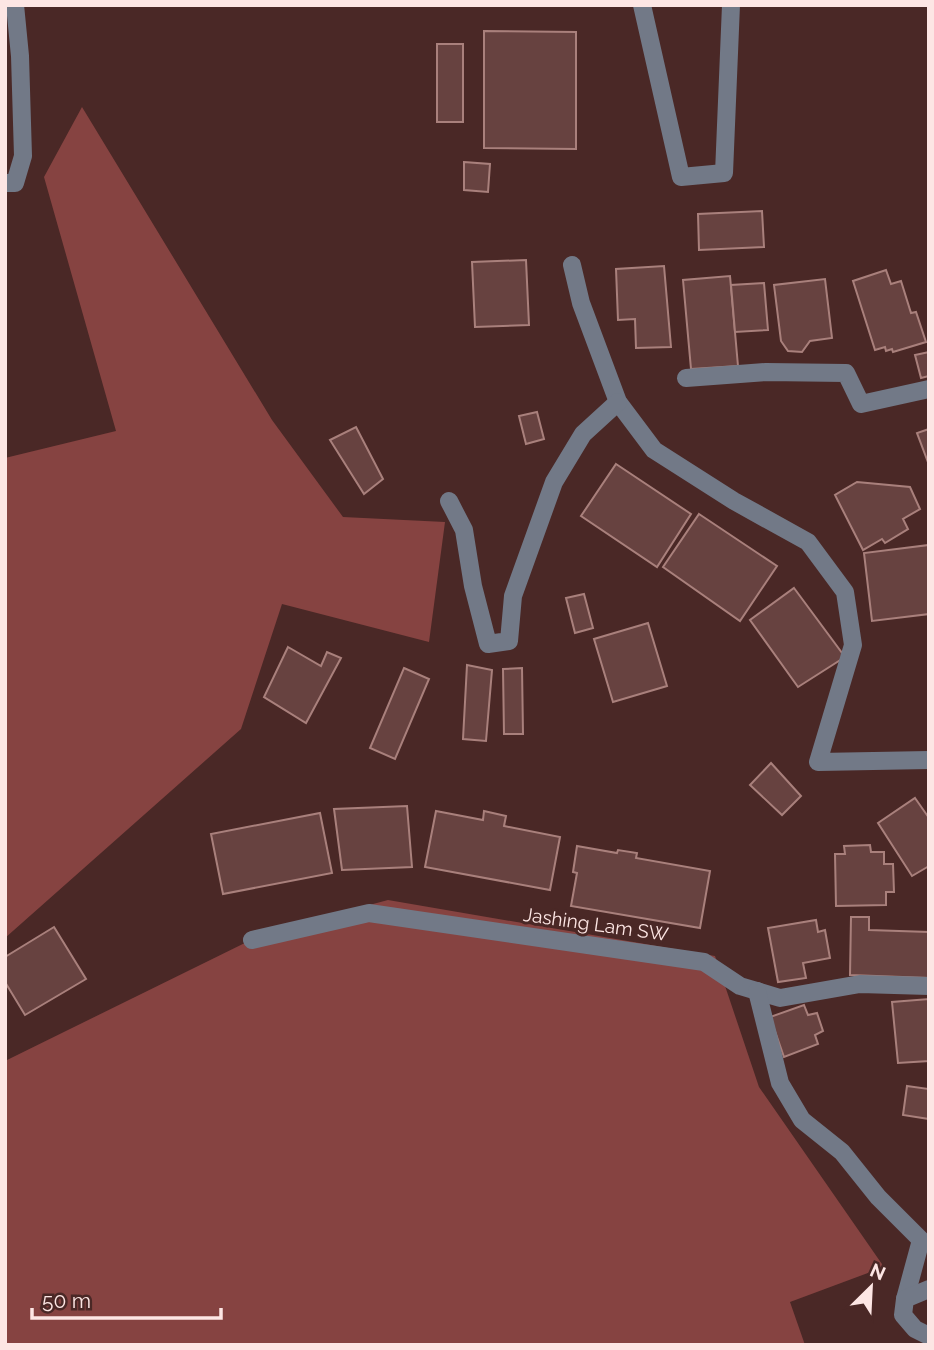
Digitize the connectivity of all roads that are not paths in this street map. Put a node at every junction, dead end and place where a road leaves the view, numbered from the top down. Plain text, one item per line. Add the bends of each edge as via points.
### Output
1 (15, 5) edge
2 (642, 5) edge
3 (731, 5) edge
4 (5, 183) edge
5 (572, 265) dead end
6 (686, 378) dead end
7 (929, 389) edge
8 (618, 402) junction
9 (449, 501) dead end
10 (929, 760) edge
11 (252, 940) dead end
12 (929, 986) edge
13 (757, 991) junction
14 (929, 1289) edge
15 (905, 1299) junction
16 (929, 1336) edge

1 - 4 street via 23,156 15,183
2 - 3 street via 681,177 724,173
5 - 8 street via 581,303
6 - 7 street via 846,373 861,404
8 - 9 street via 583,434 554,482 513,596 509,640 488,644 464,530
8 - 10 street via 654,450 808,542 845,592 853,645 818,762
11 - 13 street, Jashing Lam SW via 369,913 704,962 740,986
12 - 13 street, Jashing Lam SW via 860,984 780,998
13 - 15 street via 780,1083 803,1120 842,1152 921,1240
14 - 15 street
15 - 16 street via 903,1315

